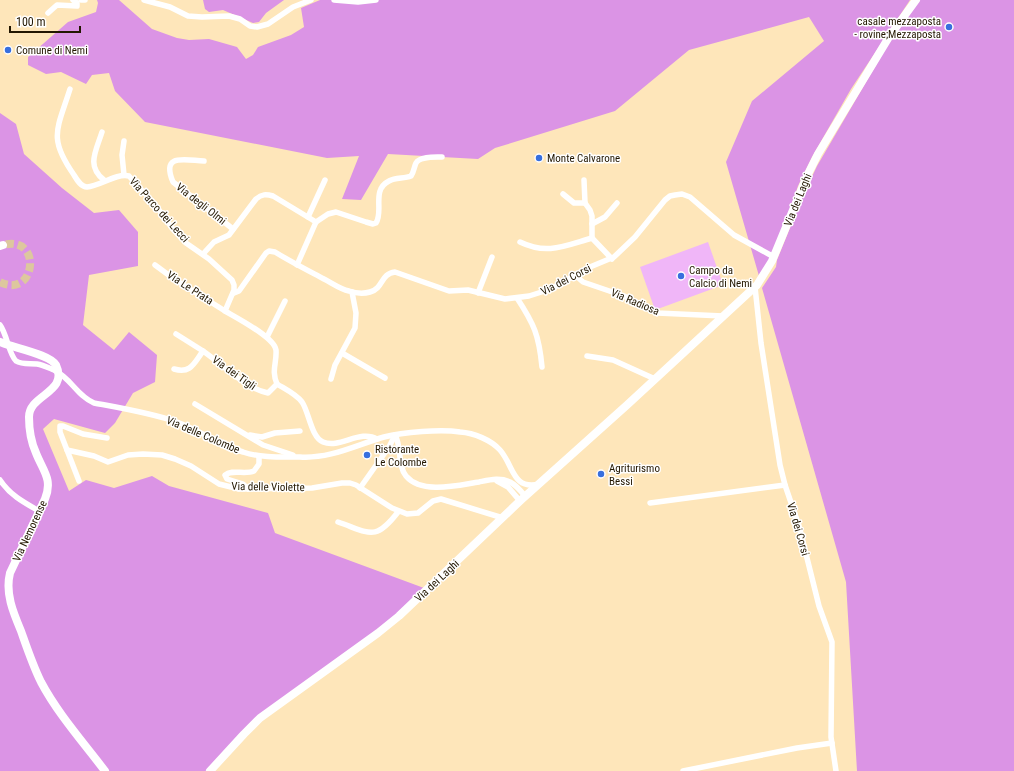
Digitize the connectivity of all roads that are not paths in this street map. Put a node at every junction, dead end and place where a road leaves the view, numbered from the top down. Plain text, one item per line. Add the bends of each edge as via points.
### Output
1 (73, 0) edge
2 (81, 0) edge
3 (85, 0) edge
4 (144, 0) edge
5 (311, 0) edge
6 (334, 0) edge
7 (376, 0) edge
8 (916, 0) edge
9 (48, 13) dead end
10 (70, 89) dead end
11 (102, 132) dead end
12 (124, 141) dead end
13 (442, 157) dead end
14 (204, 161) dead end
15 (124, 176) junction
16 (104, 180) junction
17 (325, 180) dead end
18 (584, 180) dead end
19 (563, 194) dead end
20 (585, 203) junction
21 (617, 203) dead end
22 (308, 217) junction
23 (316, 222) junction
24 (592, 224) junction
25 (233, 229) junction
26 (592, 238) junction
27 (520, 242) dead end
28 (203, 254) junction
29 (492, 257) dead end
30 (774, 257) junction
31 (612, 259) junction
32 (155, 265) dead end
33 (297, 265) junction
34 (575, 275) junction
35 (755, 287) junction
36 (352, 292) junction
37 (234, 293) junction
38 (478, 293) junction
39 (517, 298) junction
40 (285, 302) dead end
41 (225, 311) junction
42 (723, 316) junction
43 (0, 324) edge
44 (176, 334) dead end
45 (267, 336) junction
46 (0, 342) edge
47 (203, 351) junction
48 (342, 353) junction
49 (586, 356) dead end
50 (542, 367) dead end
51 (174, 369) dead end
52 (385, 378) dead end
53 (331, 379) dead end
54 (655, 379) junction
55 (277, 384) junction
56 (195, 404) dead end
57 (300, 431) dead end
58 (244, 433) junction
59 (395, 435) junction
60 (267, 436) junction
61 (106, 438) dead end
62 (377, 439) junction
63 (266, 447) junction
64 (67, 450) junction
65 (259, 456) junction
66 (301, 458) junction
67 (0, 480) edge
68 (79, 481) dead end
69 (518, 481) junction
70 (540, 484) junction
71 (785, 485) junction
72 (360, 488) junction
73 (248, 489) junction
74 (525, 497) junction
75 (650, 503) dead end
76 (40, 511) junction
77 (398, 512) junction
78 (503, 518) junction
79 (338, 522) dead end
80 (832, 743) junction
81 (105, 771) edge
82 (210, 771) edge
83 (683, 771) edge
84 (836, 771) edge

1 - 9 street via 77,6 57,5
2 - 3 street
4 - 5 street via 172,8 188,16 229,16 257,27 268,24 292,7
6 - 7 street
8 - 30 main road, Via dei Laghi via 889,38 818,154
10 - 16 street, Via Parco dei Lecci via 56,137 61,154 83,186 89,187
11 - 16 street via 94,166 97,174
12 - 15 street
13 - 23 street via 419,160 411,176 391,180 386,184 379,195 376,223 336,212
14 - 25 street, Via degli Olmi via 174,161 169,172 173,182
15 - 16 street, Via Parco dei Lecci
15 - 28 street, Via Parco dei Lecci via 130,177 186,243
17 - 22 street
18 - 20 street
19 - 20 street via 574,203
20 - 24 street via 591,212
21 - 24 street via 605,218
22 - 23 street
22 - 25 street via 273,196 263,195 256,198
23 - 33 street
24 - 26 street
25 - 28 street via 228,236 214,242
26 - 27 street via 546,249
26 - 31 street
28 - 37 street, Via Parco dei Lecci via 231,278
29 - 38 street
30 - 31 street, Via dei Corsi via 734,235 690,197 677,194 664,200
30 - 35 main road, Via dei Laghi
31 - 34 street, Via dei Corsi
32 - 41 street, Via Le Prata
33 - 36 street, Via dei Corsi
33 - 37 street, Via dei Corsi via 274,252 267,252 239,291
34 - 39 street, Via dei Corsi via 543,292
34 - 42 street, Via Radiosa via 583,282 624,296 657,313
35 - 42 main road, Via dei Laghi
35 - 71 street, Via dei Corsi via 776,446
36 - 38 street, Via dei Corsi via 374,291 386,275 394,272 449,291 468,290
36 - 48 street via 356,323
37 - 41 street
38 - 39 street, Via dei Corsi via 505,299
39 - 50 street via 535,328
40 - 45 street
41 - 45 street
42 - 54 main road, Via dei Laghi
43 - 65 street, Via delle Colombe via 16,361 41,365 58,372 84,399 172,421 238,451
44 - 47 street
45 - 55 street via 276,349 274,374
46 - 76 main road, Via Nemorense via 46,357 56,366 55,386 33,404 29,413 34,448 48,482 47,494
47 - 51 street, Via dei Tigli via 187,370
47 - 55 street, Via dei Tigli via 258,390 268,393
48 - 52 street
48 - 53 street
49 - 54 street via 606,358
54 - 70 main road, Via dei Laghi
55 - 62 street via 301,401 313,430 321,441 334,443 367,436
56 - 58 street
57 - 60 street via 275,432
58 - 60 street via 258,437
58 - 63 street
59 - 62 street, Via delle Colombe
59 - 69 street, Via delle Colombe via 448,431 475,435 500,450
59 - 72 street
59 - 74 street via 399,443 404,473 420,486 448,486 499,479 511,482
60 - 63 street
61 - 64 street via 83,434 60,425
62 - 66 street, Via delle Colombe via 332,454
63 - 66 street
64 - 68 street
64 - 73 street, Via delle Violette via 108,462 128,455 162,455 191,466 222,485
65 - 66 street, Via delle Colombe
65 - 73 street via 258,466 252,472 229,472 225,475 226,479 243,484
67 - 76 street via 15,497
69 - 70 street via 527,485
69 - 74 street, Via delle Colombe
70 - 74 main road, Via dei Laghi
71 - 75 street
71 - 80 street, Via dei Corsi via 799,526 817,600 832,642
72 - 73 street, Via delle Violette via 344,483 312,488
72 - 77 street, Via delle Violette
74 - 78 main road, Via dei Laghi
76 - 81 main road, Via Nemorense via 10,572 9,598 42,684
77 - 78 street via 415,514 433,501 441,499
77 - 79 street via 386,527 373,533
78 - 82 main road, Via dei Laghi via 391,623 260,718
80 - 83 street
80 - 84 street, Via dei Corsi

